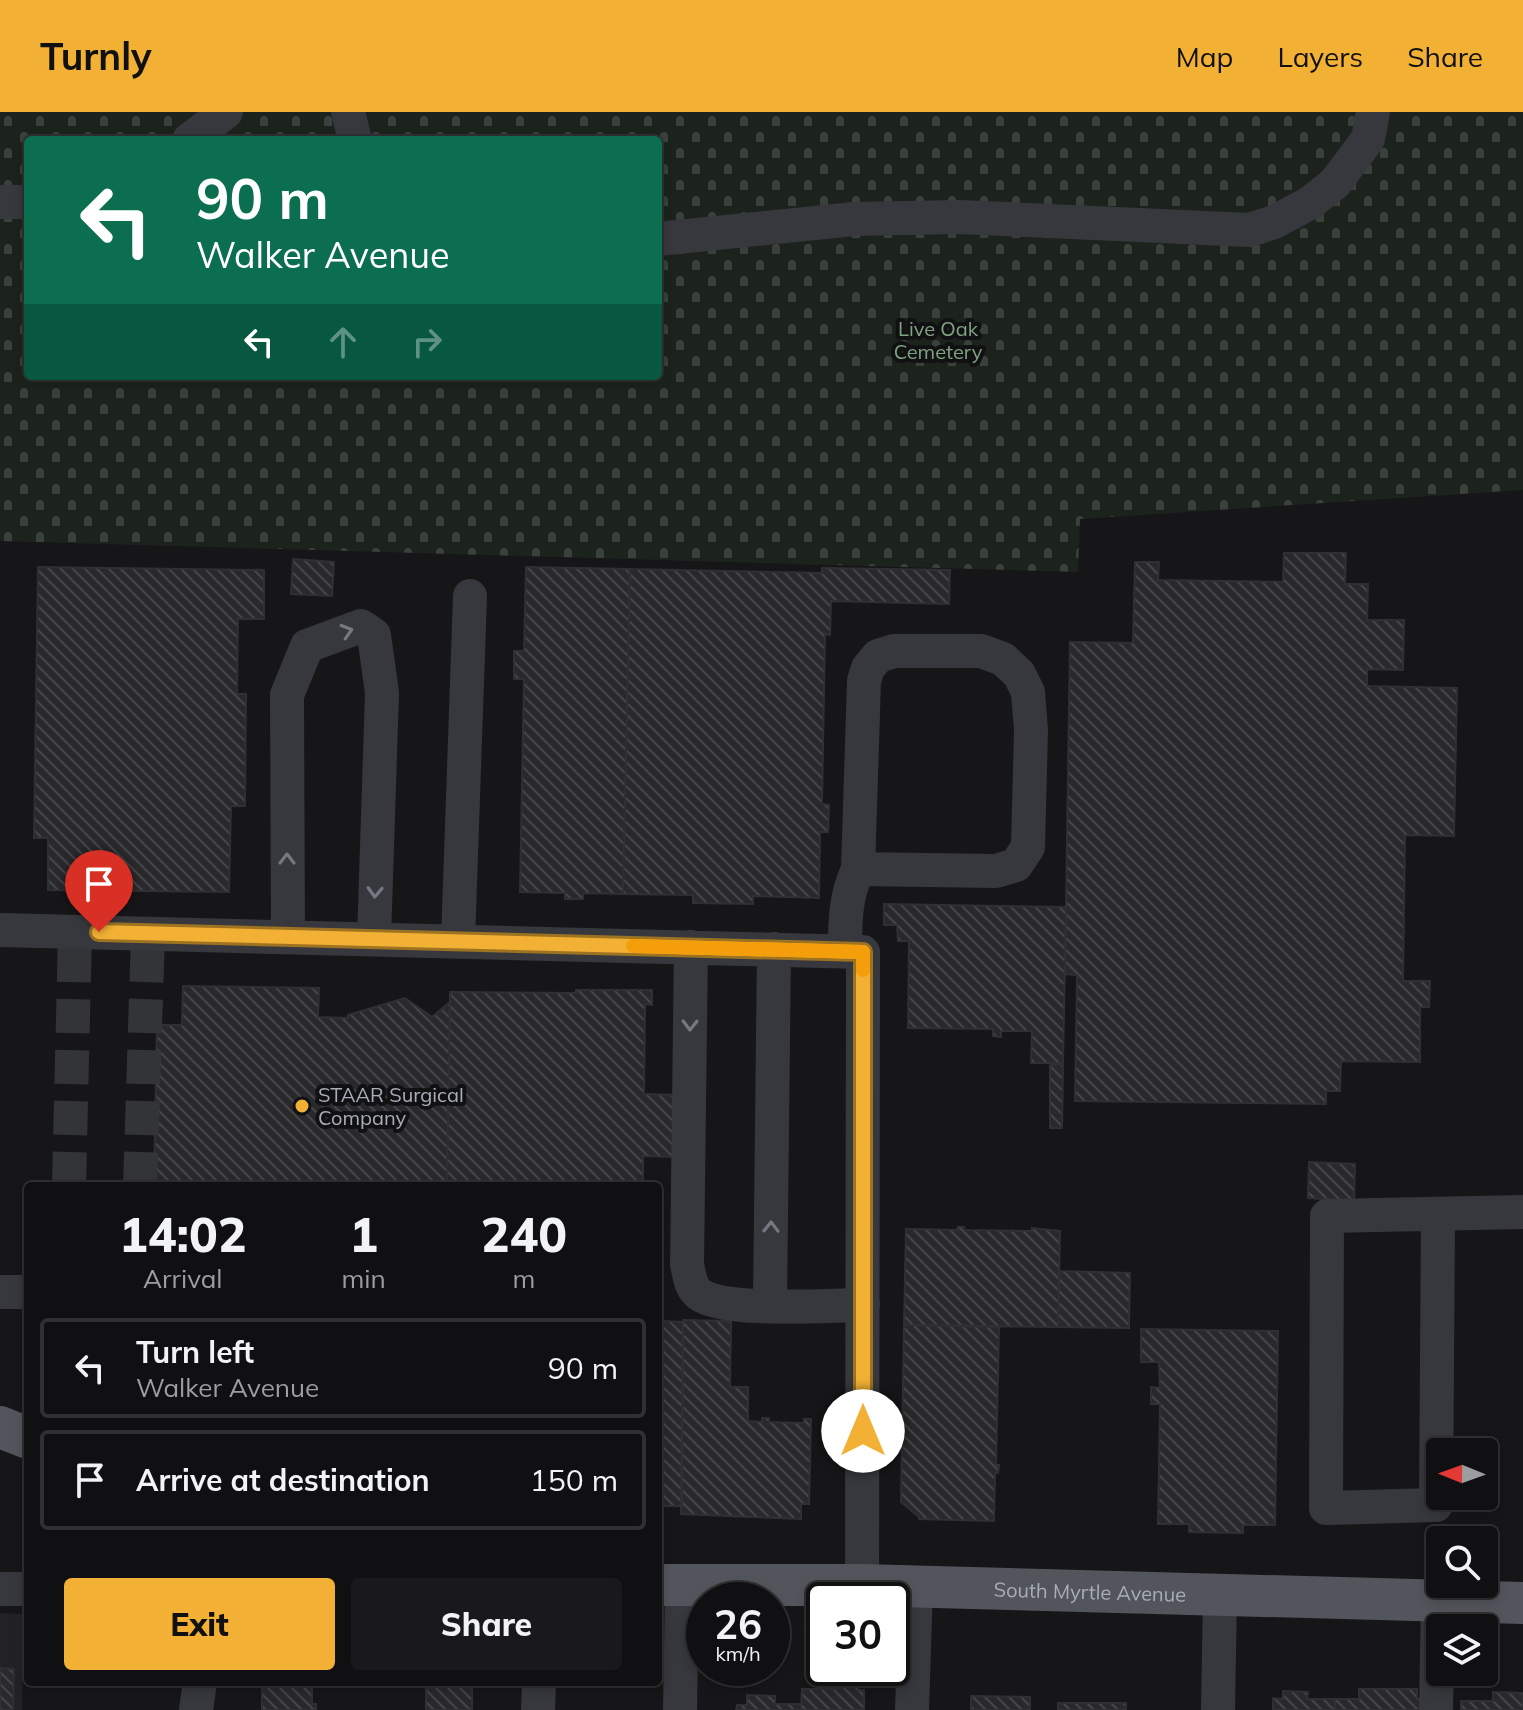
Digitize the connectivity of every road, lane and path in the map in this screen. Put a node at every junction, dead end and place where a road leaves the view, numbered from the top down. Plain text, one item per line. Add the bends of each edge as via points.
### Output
1 (226, 112) edge
2 (348, 112) edge
3 (1373, 112) edge
4 (194, 136) edge
5 (354, 136) edge
6 (0, 202) edge
7 (24, 202) edge
8 (662, 239) edge
9 (470, 596) dead end
10 (858, 869) junction
11 (0, 930) edge
12 (288, 937) junction
13 (374, 939) junction
14 (458, 941) junction
15 (691, 947) junction
16 (774, 949) junction
17 (854, 951) junction
18 (1523, 1212) edge
19 (1438, 1214) junction
20 (0, 1292) edge
21 (24, 1292) edge
22 (770, 1305) junction
23 (863, 1305) junction
24 (0, 1427) edge
25 (24, 1436) edge
26 (862, 1582) edge
27 (670, 1585) edge
28 (806, 1585) edge
29 (910, 1587) edge
30 (916, 1587) junction
31 (0, 1589) edge
32 (24, 1589) edge
33 (1220, 1595) junction
34 (1438, 1601) junction
35 (1523, 1603) edge
36 (199, 1686) edge
37 (539, 1686) edge
38 (196, 1710) edge
39 (538, 1710) edge
40 (680, 1710) edge
41 (912, 1710) edge
42 (1218, 1710) edge
43 (1436, 1710) edge

1 - 4 street
2 - 5 street
3 - 8 street via 1368,139 1335,183 1310,203 1250,230 959,217 854,219
6 - 7 street
9 - 14 street
10 - 10 street via 996,871 1016,865 1028,847 1031,730 1028,692 1003,659 981,651 894,651 878,656 868,668
10 - 17 street via 845,909
11 - 12 street
12 - 13 street
12 -> 13 street via 287,695 307,646 361,626 374,635 382,693
13 - 14 street
14 - 15 street
15 - 16 street
15 -> 22 street via 687,1265 699,1294 721,1302
16 - 17 street
22 -> 16 street
17 - 23 street
18 - 19 street
19 - 19 street via 1327,1216 1326,1508 1436,1505
20 - 21 street
22 - 23 street
23 - 26 street
24 - 25 main road
27 - 28 main road, South Myrtle Avenue
27 - 40 street
29 - 30 main road, South Myrtle Avenue
30 - 33 main road, South Myrtle Avenue
30 - 41 street
31 - 32 street
33 - 34 main road, South Myrtle Avenue
33 - 42 street
34 - 35 main road, South Myrtle Avenue
34 - 43 street
36 - 38 street
37 - 39 street

